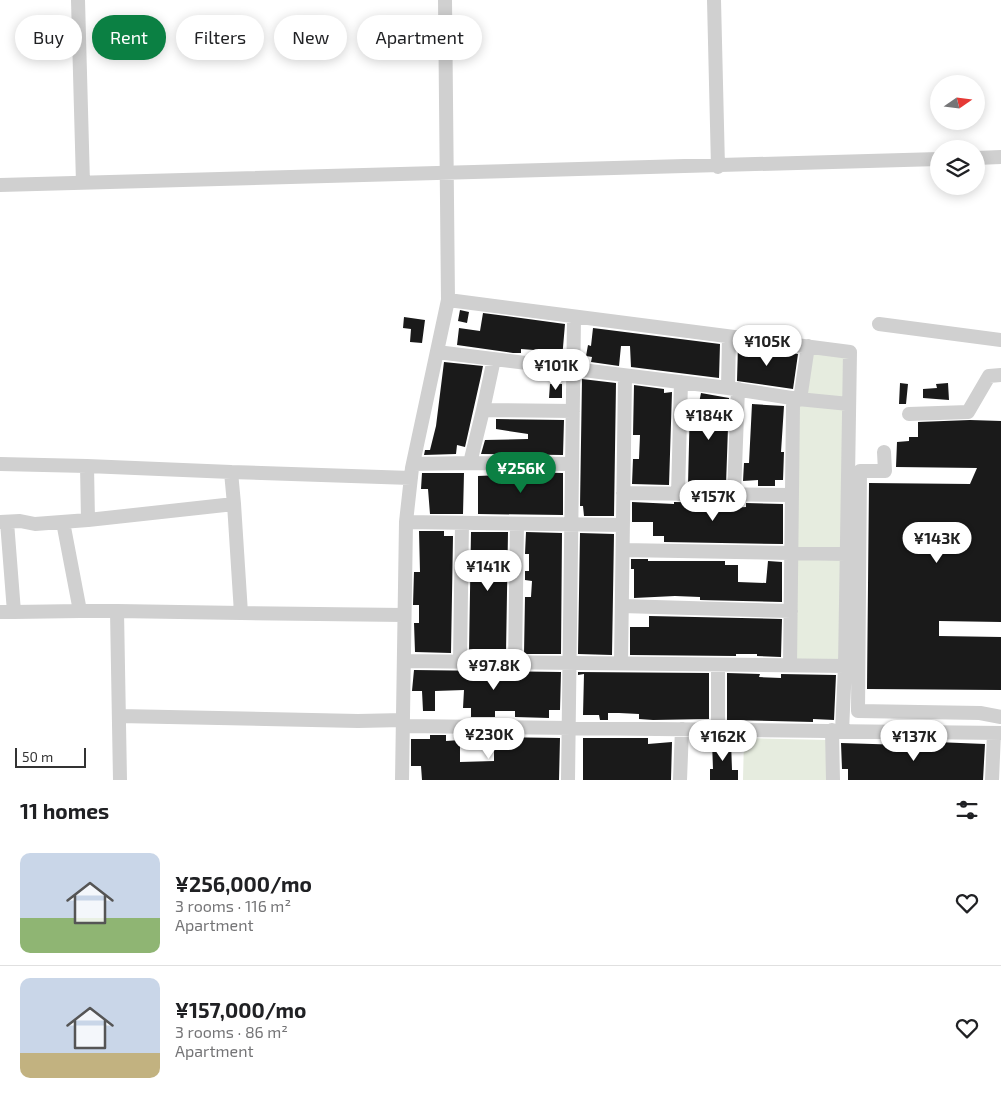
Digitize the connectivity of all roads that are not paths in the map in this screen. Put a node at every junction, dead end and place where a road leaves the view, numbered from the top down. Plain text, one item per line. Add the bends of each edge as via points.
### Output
1 (78, 0) edge
2 (445, 0) edge
3 (714, 0) edge
4 (1001, 157) edge
5 (985, 158) edge
6 (930, 159) edge
7 (718, 167) junction
8 (448, 174) junction
9 (83, 183) junction
10 (0, 185) edge
11 (448, 300) junction
12 (574, 317) junction
13 (879, 324) dead end
14 (729, 337) junction
15 (1001, 340) edge
16 (808, 346) junction
17 (437, 352) junction
18 (494, 360) junction
19 (574, 370) junction
20 (1001, 375) edge
21 (625, 376) junction
22 (682, 382) junction
23 (733, 388) junction
24 (798, 399) junction
25 (849, 404) junction
26 (483, 410) junction
27 (573, 411) junction
28 (909, 414) dead end
29 (884, 452) dead end
30 (470, 463) junction
31 (0, 464) edge
32 (572, 464) junction
33 (87, 466) junction
34 (412, 471) junction
35 (231, 472) junction
36 (623, 493) junction
37 (678, 494) junction
38 (734, 494) junction
39 (792, 495) junction
40 (234, 504) junction
41 (88, 520) junction
42 (4, 522) edge
43 (63, 522) junction
44 (406, 522) junction
45 (462, 523) junction
46 (517, 524) junction
47 (572, 525) junction
48 (623, 525) junction
49 (623, 550) junction
50 (791, 553) junction
51 (846, 554) junction
52 (622, 606) junction
53 (80, 611) junction
54 (117, 611) junction
55 (791, 611) junction
56 (0, 612) edge
57 (14, 612) junction
58 (240, 613) junction
59 (404, 615) junction
60 (404, 661) junction
61 (460, 661) junction
62 (515, 662) junction
63 (570, 663) junction
64 (621, 663) junction
65 (718, 664) junction
66 (790, 665) junction
67 (845, 666) junction
68 (119, 716) junction
69 (1001, 718) edge
70 (403, 723) junction
71 (568, 728) junction
72 (682, 729) junction
73 (718, 729) junction
74 (837, 730) junction
75 (997, 733) edge
76 (120, 780) edge
77 (402, 780) edge
78 (568, 780) edge
79 (680, 780) edge
80 (833, 780) edge
81 (992, 780) edge

1 - 9 street
2 - 8 street
3 - 7 street
4 - 5 street
6 - 7 street
7 - 8 street
8 - 9 street
8 - 11 street
9 - 10 street
11 - 12 street
11 - 17 street
12 - 14 street
12 - 19 street
13 - 15 street
14 - 16 street
14 - 23 street
16 - 24 street
16 - 25 street via 850,352
17 - 18 street
17 - 34 street
18 - 19 street
18 - 26 street
19 - 21 street
19 - 27 street
20 - 28 street via 989,376 968,412
21 - 22 street
21 - 36 street
22 - 23 street
22 - 37 street
23 - 24 street
23 - 38 street
24 - 25 street
24 - 39 street via 793,405
25 - 51 street
26 - 27 street
26 - 30 street
27 - 32 street
29 - 69 street via 885,471 860,472 858,711 980,713
30 - 32 street
30 - 34 street
31 - 33 street
32 - 47 street
33 - 35 street
33 - 41 street
34 - 35 street
34 - 44 street
35 - 40 street
36 - 37 street
36 - 48 street
37 - 38 street
38 - 39 street
39 - 50 street
40 - 41 street
40 - 58 street
41 - 43 street
42 - 43 street
42 - 57 street
43 - 53 street
44 - 45 street
44 - 59 street
45 - 46 street
45 - 61 street
46 - 47 street
46 - 62 street
47 - 48 street
47 - 63 street
48 - 49 street
49 - 50 street
49 - 52 street
50 - 51 street
50 - 55 street
51 - 67 street
52 - 55 street
52 - 64 street
53 - 54 street
53 - 57 street
54 - 58 street
54 - 68 street
55 - 66 street
56 - 57 street
58 - 59 street
59 - 60 street
60 - 61 street
60 - 70 street
61 - 62 street
62 - 63 street
63 - 64 street
63 - 71 street
64 - 65 street
65 - 66 street
65 - 73 street
66 - 67 street
67 - 74 street
68 - 70 street
68 - 76 street
70 - 71 street
70 - 77 street
71 - 72 street
71 - 78 street
72 - 73 street
72 - 79 street
73 - 74 street
74 - 75 street
74 - 80 street
75 - 81 street

